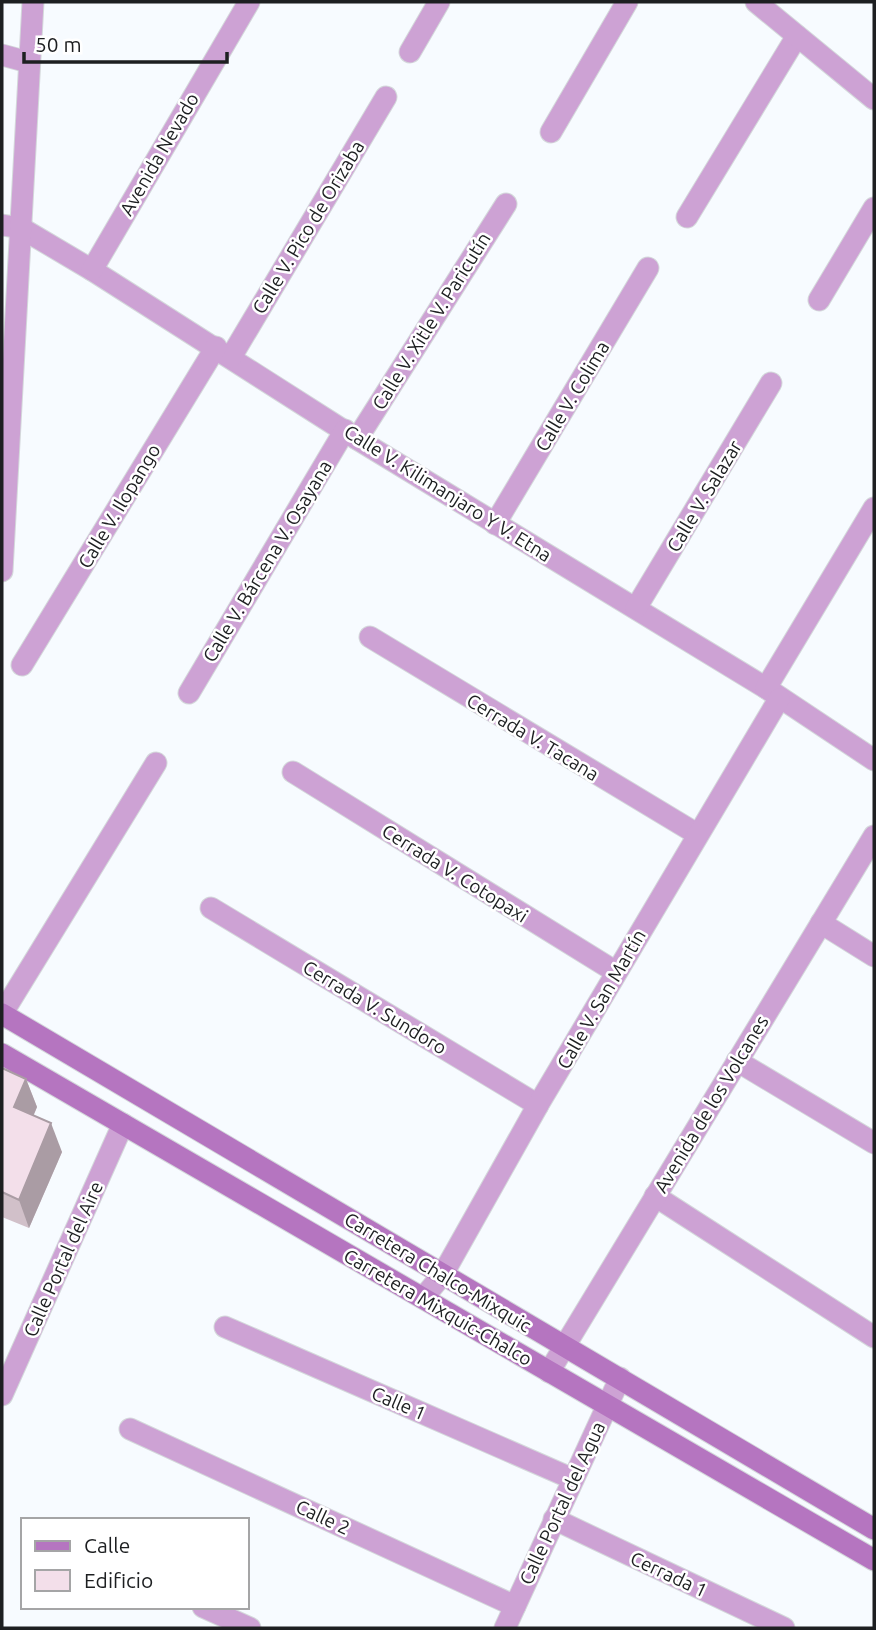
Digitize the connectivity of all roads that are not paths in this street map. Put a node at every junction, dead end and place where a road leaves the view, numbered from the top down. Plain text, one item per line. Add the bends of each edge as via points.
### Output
1 (33, 2) edge
2 (248, 2) edge
3 (439, 2) edge
4 (627, 2) edge
5 (756, 2) edge
6 (797, 36) junction
7 (410, 51) dead end
8 (2, 55) edge
9 (28, 62) junction
10 (386, 97) dead end
11 (874, 99) edge
12 (551, 132) dead end
13 (506, 204) dead end
14 (874, 208) edge
15 (687, 217) dead end
16 (11, 226) edge
17 (648, 268) dead end
18 (92, 270) junction
19 (819, 300) dead end
20 (224, 352) junction
21 (771, 383) dead end
22 (351, 434) junction
23 (874, 508) edge
24 (495, 524) junction
25 (2, 571) edge
26 (636, 608) junction
27 (370, 638) dead end
28 (22, 665) dead end
29 (189, 693) dead end
30 (772, 694) junction
31 (874, 760) edge
32 (156, 763) dead end
33 (293, 772) dead end
34 (697, 834) junction
35 (874, 836) edge
36 (211, 908) dead end
37 (821, 923) junction
38 (874, 956) edge
39 (616, 972) junction
40 (2, 1014) edge
41 (2, 1054) edge
42 (737, 1061) junction
43 (538, 1105) junction
44 (123, 1124) junction
45 (874, 1143) edge
46 (655, 1196) junction
47 (443, 1274) junction
48 (423, 1298) junction
49 (225, 1327) dead end
50 (874, 1337) edge
51 (564, 1347) junction
52 (549, 1371) junction
53 (620, 1378) junction
54 (4, 1383) edge
55 (607, 1405) junction
56 (130, 1429) dead end
57 (573, 1479) junction
58 (555, 1519) junction
59 (874, 1529) edge
60 (874, 1560) edge
61 (515, 1605) junction
62 (207, 1609) edge
63 (250, 1628) edge
64 (505, 1628) edge
65 (784, 1628) edge

1 - 9 street
2 - 18 street, Avenida Nevado
3 - 7 street
4 - 12 street
5 - 6 street
6 - 11 street
6 - 15 street
8 - 9 street
9 - 16 street
10 - 20 street, Calle V. Pico de Orizaba
13 - 22 street, Calle V. Xitle V. Paricutín
14 - 19 street
16 - 18 street, Calle V. Kilimanjaro Y V. Etna
16 - 25 street
17 - 24 street, Calle V. Colima
18 - 20 street, Calle V. Kilimanjaro Y V. Etna
20 - 22 street, Calle V. Kilimanjaro Y V. Etna
20 - 28 street, Calle V. Ilopango
21 - 26 street, Calle V. Salazar
22 - 24 street, Calle V. Kilimanjaro Y V. Etna
22 - 29 street, Calle V. Bárcena V. Osayana
23 - 30 street, Calle V. San Martín
24 - 26 street, Calle V. Kilimanjaro Y V. Etna
26 - 30 street, Calle V. Kilimanjaro Y V. Etna
27 - 34 street, Cerrada V. Tacana
30 - 31 street, Calle V. Kilimanjaro Y V. Etna
30 - 34 street, Calle V. San Martín
32 - 40 street
33 - 39 street, Cerrada V. Cotopaxi
34 - 39 street, Calle V. San Martín
35 - 37 street, Avenida de los Volcanes
36 - 43 street, Cerrada V. Sundoro
37 - 38 street
37 - 42 street, Avenida de los Volcanes
39 - 43 street, Calle V. San Martín
40 - 47 main road, Carretera Chalco-Mixquic
41 - 44 main road, Carretera Mixquic-Chalco
42 - 45 street
42 - 46 street, Avenida de los Volcanes
43 - 47 street, Calle V. San Martín
44 - 48 main road, Carretera Mixquic-Chalco
44 - 54 street, Calle Portal del Aire
46 - 50 street
46 - 51 street, Avenida de los Volcanes
47 - 48 street, Calle V. San Martín
47 - 51 main road, Carretera Chalco-Mixquic
48 - 52 main road, Carretera Mixquic-Chalco
49 - 57 street, Calle 1
51 - 52 street, Avenida de los Volcanes
51 - 53 main road, Carretera Chalco-Mixquic
52 - 55 main road, Carretera Mixquic-Chalco
53 - 55 street, Calle Portal del Agua
53 - 59 main road, Carretera Chalco-Mixquic
55 - 57 street, Calle Portal del Agua
55 - 60 main road, Carretera Mixquic-Chalco
56 - 61 street, Calle 2
57 - 58 street, Calle Portal del Agua
58 - 61 street, Calle Portal del Agua
58 - 65 street, Cerrada 1
61 - 64 street, Calle Portal del Agua
62 - 63 street

